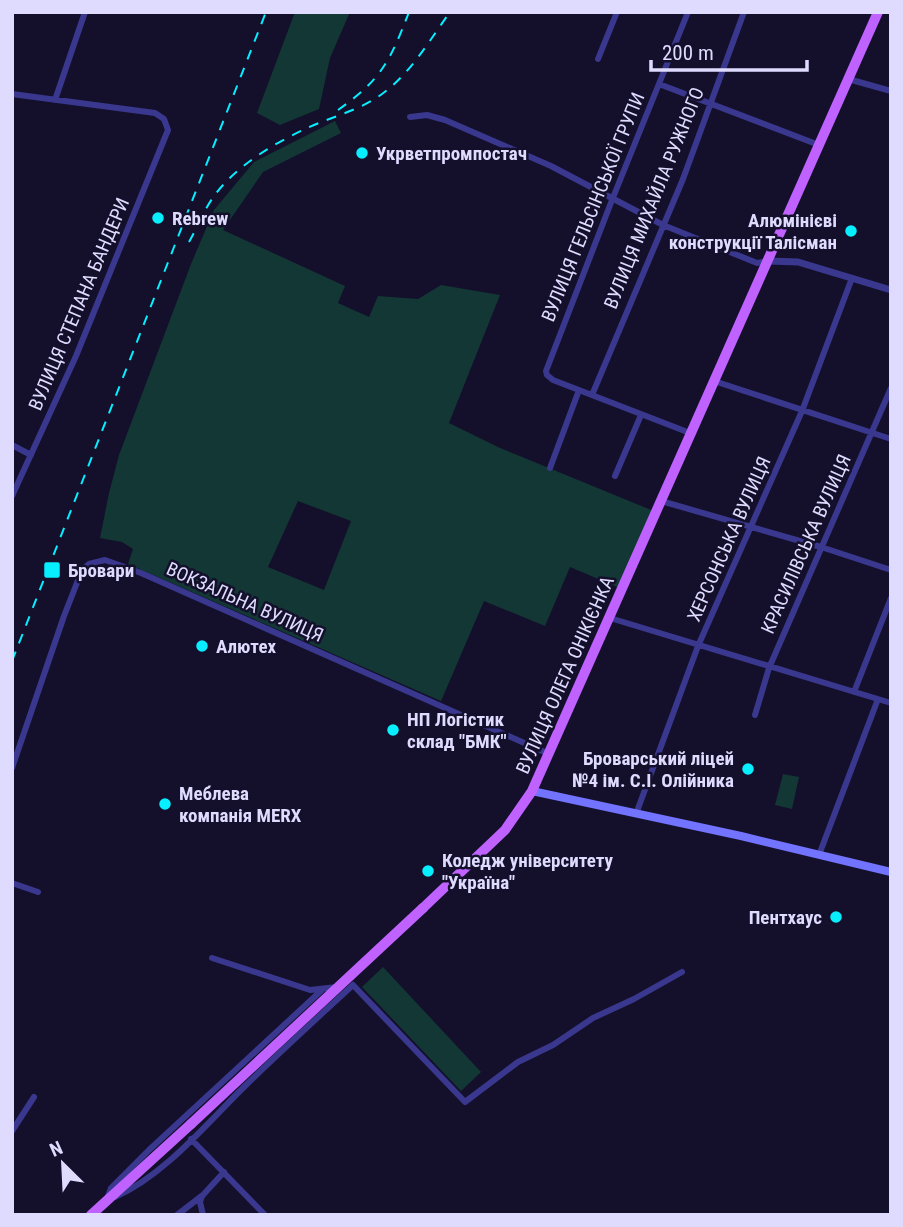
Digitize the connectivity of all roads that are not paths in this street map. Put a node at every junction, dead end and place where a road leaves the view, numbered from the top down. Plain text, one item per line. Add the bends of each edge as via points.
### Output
1 (85, 12) edge
2 (618, 12) edge
3 (688, 12) edge
4 (744, 12) edge
5 (876, 13) edge
6 (598, 59) dead end
7 (848, 79) junction
8 (659, 84) junction
9 (891, 91) edge
10 (12, 94) edge
11 (55, 100) junction
12 (710, 102) junction
13 (410, 117) dead end
14 (819, 145) junction
15 (612, 200) junction
16 (663, 225) junction
17 (768, 261) junction
18 (852, 278) junction
19 (891, 290) edge
20 (714, 381) junction
21 (891, 388) edge
22 (579, 390) junction
23 (592, 395) junction
24 (802, 411) junction
25 (641, 415) junction
26 (691, 433) junction
27 (872, 433) junction
28 (891, 439) edge
29 (12, 445) edge
30 (31, 455) junction
31 (550, 468) dead end
32 (615, 476) dead end
33 (12, 496) edge
34 (661, 502) junction
35 (753, 526) junction
36 (821, 547) junction
37 (891, 570) edge
38 (891, 598) edge
39 (610, 618) junction
40 (698, 646) junction
41 (769, 668) junction
42 (854, 692) junction
43 (878, 699) junction
44 (891, 703) edge
45 (755, 715) dead end
46 (549, 754) junction
47 (12, 768) edge
48 (532, 791) junction
49 (636, 814) junction
50 (818, 855) junction
51 (891, 872) edge
52 (12, 883) edge
53 (38, 892) dead end
54 (212, 958) dead end
55 (682, 972) dead end
56 (353, 985) junction
57 (323, 989) junction
58 (234, 1073) junction
59 (246, 1085) junction
60 (34, 1097) dead end
61 (12, 1131) edge
62 (191, 1139) junction
63 (224, 1172) junction
64 (203, 1195) junction
65 (106, 1201) junction
66 (91, 1215) edge
67 (177, 1215) edge
68 (203, 1215) edge
69 (265, 1215) edge

1 - 11 street
2 - 6 street
3 - 8 street, ВУЛИЦЯ ГЕЛЬСІНСЬКОЇ ГРУПИ
4 - 12 street, ВУЛИЦЯ МИХАЙЛА РУЖНОГО
5 - 7 main road, ВУЛИЦЯ ОЛЕГА ОНІКІЄНКА
7 - 9 street
7 - 14 main road, ВУЛИЦЯ ОЛЕГА ОНІКІЄНКА
8 - 12 street
8 - 15 street, ВУЛИЦЯ ГЕЛЬСІНСЬКОЇ ГРУПИ
10 - 11 street
11 - 30 street, ВУЛИЦЯ СТЕПАНА БАНДЕРИ via 153,113 167,123 168,132
12 - 14 street
12 - 16 street, ВУЛИЦЯ МИХАЙЛА РУЖНОГО
13 - 15 street via 445,120 551,166
14 - 17 main road, ВУЛИЦЯ ОЛЕГА ОНІКІЄНКА
15 - 16 street
15 - 22 street, ВУЛИЦЯ ГЕЛЬСІНСЬКОЇ ГРУПИ via 547,367 553,380
16 - 17 street via 757,263
16 - 23 street, ВУЛИЦЯ МИХАЙЛА РУЖНОГО
17 - 18 street via 787,260
17 - 20 main road, ВУЛИЦЯ ОЛЕГА ОНІКІЄНКА
18 - 19 street
18 - 24 street, ХЕРСОНСЬКА ВУЛИЦЯ
20 - 24 street
20 - 26 main road, ВУЛИЦЯ ОЛЕГА ОНІКІЄНКА
21 - 27 street, КРАСИЛІВСЬКА ВУЛИЦЯ
22 - 23 street
22 - 31 street
23 - 25 street
24 - 27 street
24 - 35 street, ХЕРСОНСЬКА ВУЛИЦЯ
25 - 26 street
25 - 32 street
26 - 34 main road, ВУЛИЦЯ ОЛЕГА ОНІКІЄНКА
27 - 28 street
27 - 36 street, КРАСИЛІВСЬКА ВУЛИЦЯ
29 - 30 street
30 - 33 street, ВУЛИЦЯ СТЕПАНА БАНДЕРИ
34 - 35 street
34 - 39 main road, ВУЛИЦЯ ОЛЕГА ОНІКІЄНКА
35 - 36 street
35 - 40 street, ХЕРСОНСЬКА ВУЛИЦЯ
36 - 37 street
36 - 41 street, КРАСИЛІВСЬКА ВУЛИЦЯ
38 - 42 street
39 - 40 street
39 - 46 main road, ВУЛИЦЯ ОЛЕГА ОНІКІЄНКА
40 - 41 street
40 - 49 street, ХЕРСОНСЬКА ВУЛИЦЯ
41 - 42 street
41 - 45 street, КРАСИЛІВСЬКА ВУЛИЦЯ
42 - 43 street
43 - 44 street
43 - 50 street
46 - 47 street, ВОКЗАЛЬНА ВУЛИЦЯ via 105,560 82,570
46 - 48 main road, ВУЛИЦЯ ОЛЕГА ОНІКІЄНКА
48 - 49 main road
48 - 65 main road, ВУЛИЦЯ ОЛЕГА ОНІКІЄНКА, bridge via 505,830
49 - 50 main road
50 - 51 main road
52 - 53 street
54 - 57 street via 310,990
55 - 56 street via 518,1062 465,1101
56 - 57 street
56 - 59 street
57 - 58 street
58 - 59 street
58 - 65 street via 110,1188
59 - 62 street
60 - 61 street
62 - 63 street
62 - 65 street via 136,1188
63 - 64 street
63 - 69 street
64 - 67 street
64 - 68 street
65 - 66 main road, ВУЛИЦЯ ОЛЕГА ОНІКІЄНКА

